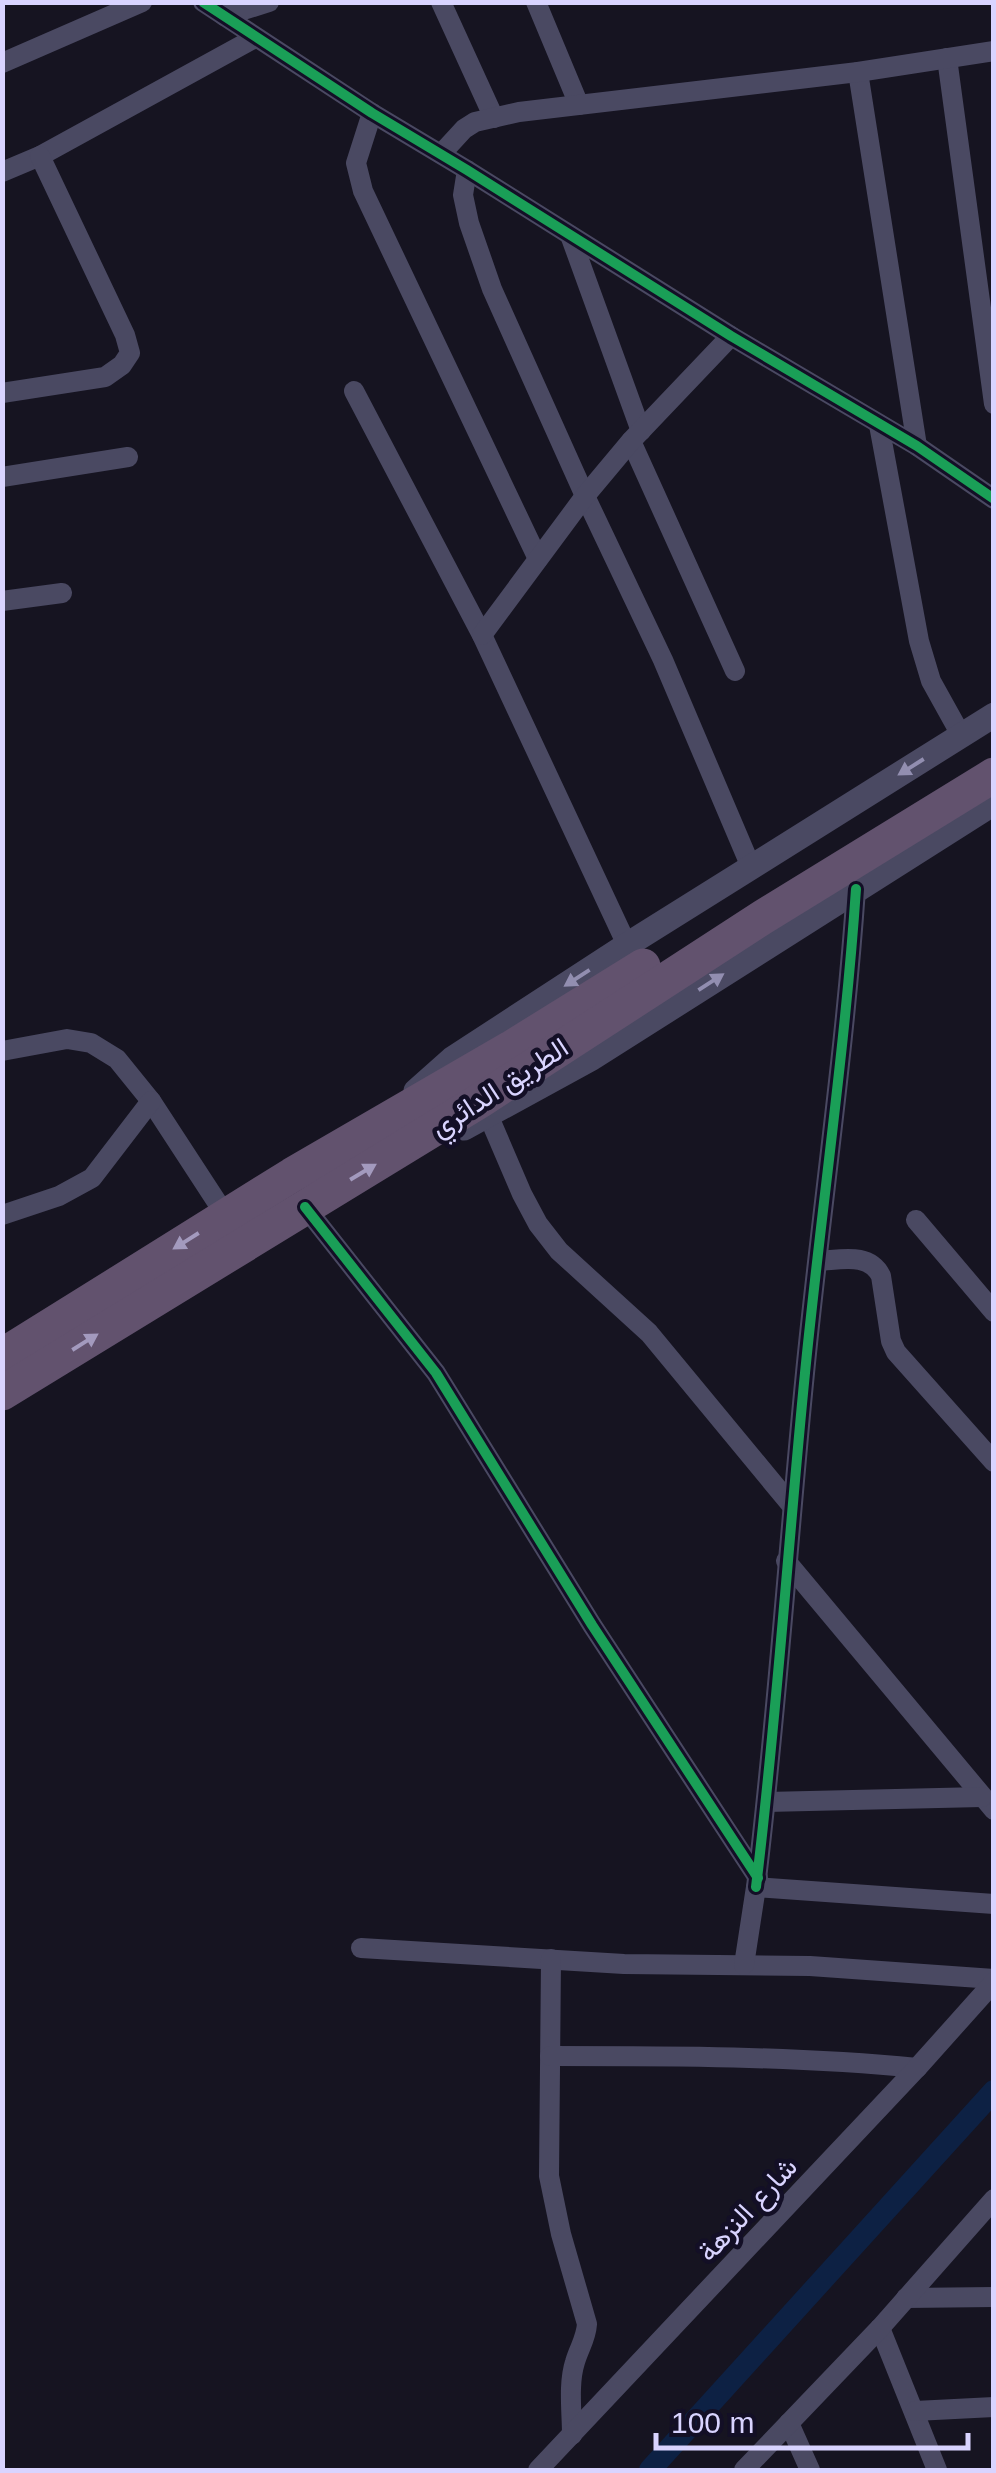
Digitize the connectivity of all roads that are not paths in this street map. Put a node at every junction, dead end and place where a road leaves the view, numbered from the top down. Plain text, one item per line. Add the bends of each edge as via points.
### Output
1 (142, 2) edge
2 (203, 2) edge
3 (269, 2) edge
4 (441, 2) edge
5 (536, 2) edge
6 (224, 16) junction
7 (255, 38) junction
8 (994, 51) edge
9 (947, 58) junction
10 (2, 63) edge
11 (858, 72) junction
12 (578, 104) junction
13 (372, 112) junction
14 (494, 118) junction
15 (441, 154) junction
16 (40, 156) junction
17 (467, 170) junction
18 (2, 172) edge
19 (570, 234) junction
20 (731, 336) junction
21 (354, 391) dead end
22 (2, 393) edge
23 (994, 404) edge
24 (879, 425) junction
25 (636, 436) junction
26 (917, 446) junction
27 (128, 457) dead end
28 (2, 477) edge
29 (585, 496) junction
30 (994, 499) edge
31 (538, 559) junction
32 (62, 594) dead end
33 (2, 601) edge
34 (482, 635) junction
35 (735, 671) dead end
36 (994, 715) edge
37 (961, 735) junction
38 (994, 751) edge
39 (994, 776) edge
40 (994, 802) edge
41 (751, 867) junction
42 (856, 889) junction
43 (628, 945) junction
44 (2, 1050) edge
45 (517, 1060) junction
46 (151, 1100) junction
47 (485, 1108) junction
48 (403, 1129) junction
49 (305, 1207) junction
50 (2, 1215) edge
51 (226, 1216) junction
52 (916, 1220) dead end
53 (818, 1261) junction
54 (994, 1312) edge
55 (2, 1356) edge
56 (2, 1394) edge
57 (994, 1462) edge
58 (792, 1506) junction
59 (786, 1561) junction
60 (766, 1802) junction
61 (988, 1803) edge
62 (757, 1883) junction
63 (994, 1904) edge
64 (361, 1948) dead end
65 (551, 1959) junction
66 (744, 1965) junction
67 (994, 1980) edge
68 (550, 2056) junction
69 (917, 2068) junction
70 (994, 2199) edge
71 (994, 2297) edge
72 (906, 2298) junction
73 (880, 2328) junction
74 (994, 2407) edge
75 (915, 2411) junction
76 (790, 2424) junction
77 (572, 2434) junction
78 (755, 2466) edge
79 (538, 2470) edge
80 (810, 2470) edge
81 (937, 2470) edge

1 - 10 street
2 - 6 street
3 - 6 street
4 - 14 street
5 - 12 street
6 - 7 street
7 - 13 street
7 - 16 street
8 - 9 street
9 - 11 street
9 - 23 street
11 - 12 street
11 - 26 street
12 - 14 street
13 - 15 street
13 - 31 street via 358,176
14 - 15 street via 464,129
15 - 17 street
16 - 18 street
16 - 22 street via 130,353 105,377
17 - 19 street
17 - 29 street via 468,223
19 - 20 street
19 - 25 street
20 - 24 street
20 - 25 street
21 - 34 street
24 - 26 street
24 - 37 street via 919,641 931,681
25 - 29 street
25 - 35 street
26 - 30 street
27 - 28 street
29 - 31 street
29 - 41 street
31 - 34 street
32 - 33 street
34 - 43 street
36 - 37 street
37 -> 41 street
38 - 45 highway, الطريق الدائري
39 - 45 highway, الطريق الدائري
40 - 42 street
41 - 43 street
47 -> 42 street via 592,1058
42 - 53 street
43 -> 48 street via 452,1059 427,1081
44 - 46 street via 68,1039 91,1044 117,1060
45 - 47 highway, الطريق الدائري
45 - 48 highway, الطريق الدائري
46 - 50 street via 92,1178
46 - 51 street
47 - 48 highway, الطريق الدائري
47 - 58 street via 538,1224 648,1333
49 -> 48 highway, الطريق الدائري
48 - 51 highway, الطريق الدائري
56 -> 49 highway, الطريق الدائري
49 - 62 street via 436,1372
51 -> 55 highway, الطريق الدائري
52 - 54 street
53 - 57 street via 864,1260 877,1268 896,1352
53 - 58 street
58 - 59 street
59 - 60 street
59 - 61 street
60 - 61 street
60 - 62 street
62 - 63 street
62 - 66 street
64 - 65 street
65 - 66 street
65 - 68 street
66 - 67 street
67 - 69 street, شارع النزهة
68 - 69 street via 749,2057
68 - 77 street via 548,2176 586,2324 572,2380
69 - 77 street, شارع النزهة
70 - 72 street
71 - 72 street
72 - 73 street
73 - 75 street
73 - 76 street
74 - 75 street
75 - 81 street
76 - 78 street
76 - 80 street
77 - 79 street, شارع النزهة

